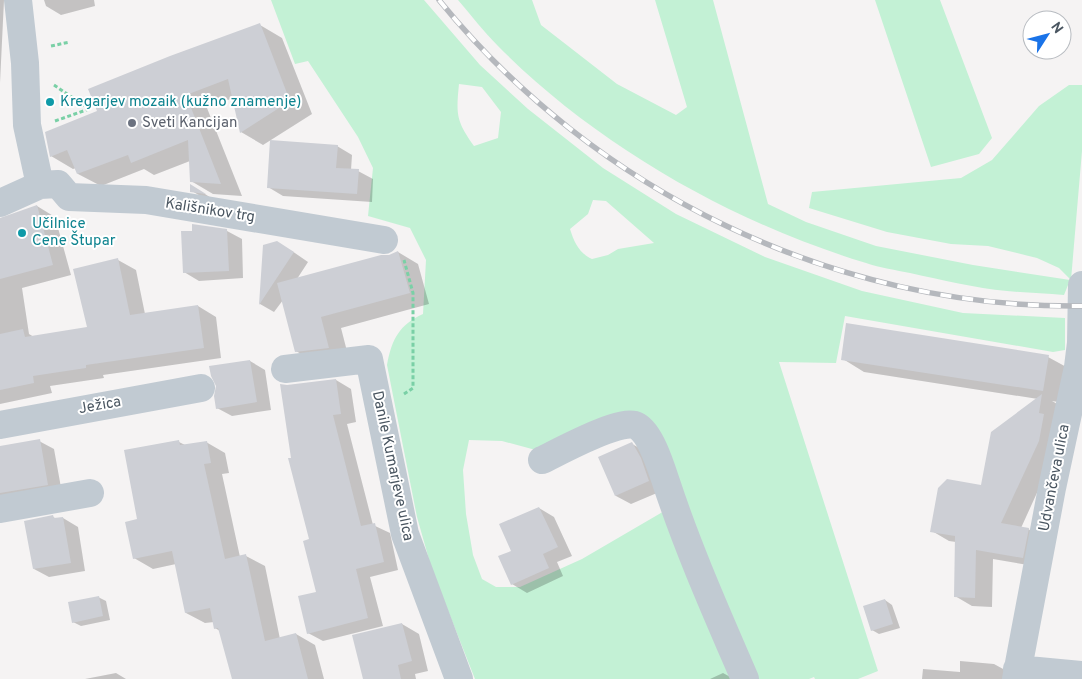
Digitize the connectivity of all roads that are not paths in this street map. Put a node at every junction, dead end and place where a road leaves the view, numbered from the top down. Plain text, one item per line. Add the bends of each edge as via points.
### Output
1 (18, 0) edge
2 (40, 185) junction
3 (0, 203) edge
4 (384, 240) road end
5 (1082, 285) edge
6 (285, 369) dead end
7 (201, 388) dead end
8 (0, 425) edge
9 (542, 460) dead end
10 (90, 493) dead end
11 (0, 509) edge
12 (1016, 674) edge
13 (1082, 675) edge
14 (459, 679) edge
15 (745, 679) edge

1 - 2 street via 26,125
2 - 3 street
2 - 4 street, Kališnikov trg via 58,184 69,197 146,200
5 - 12 street, Udvančeva ulica via 1078,367
6 - 14 street, Danile Kumarjeve ulica via 369,359 406,534
7 - 8 street, Ježica
9 - 15 street via 607,430 624,424 637,426 656,452 683,534
10 - 11 street
12 - 13 street, Udvančeva ulica

